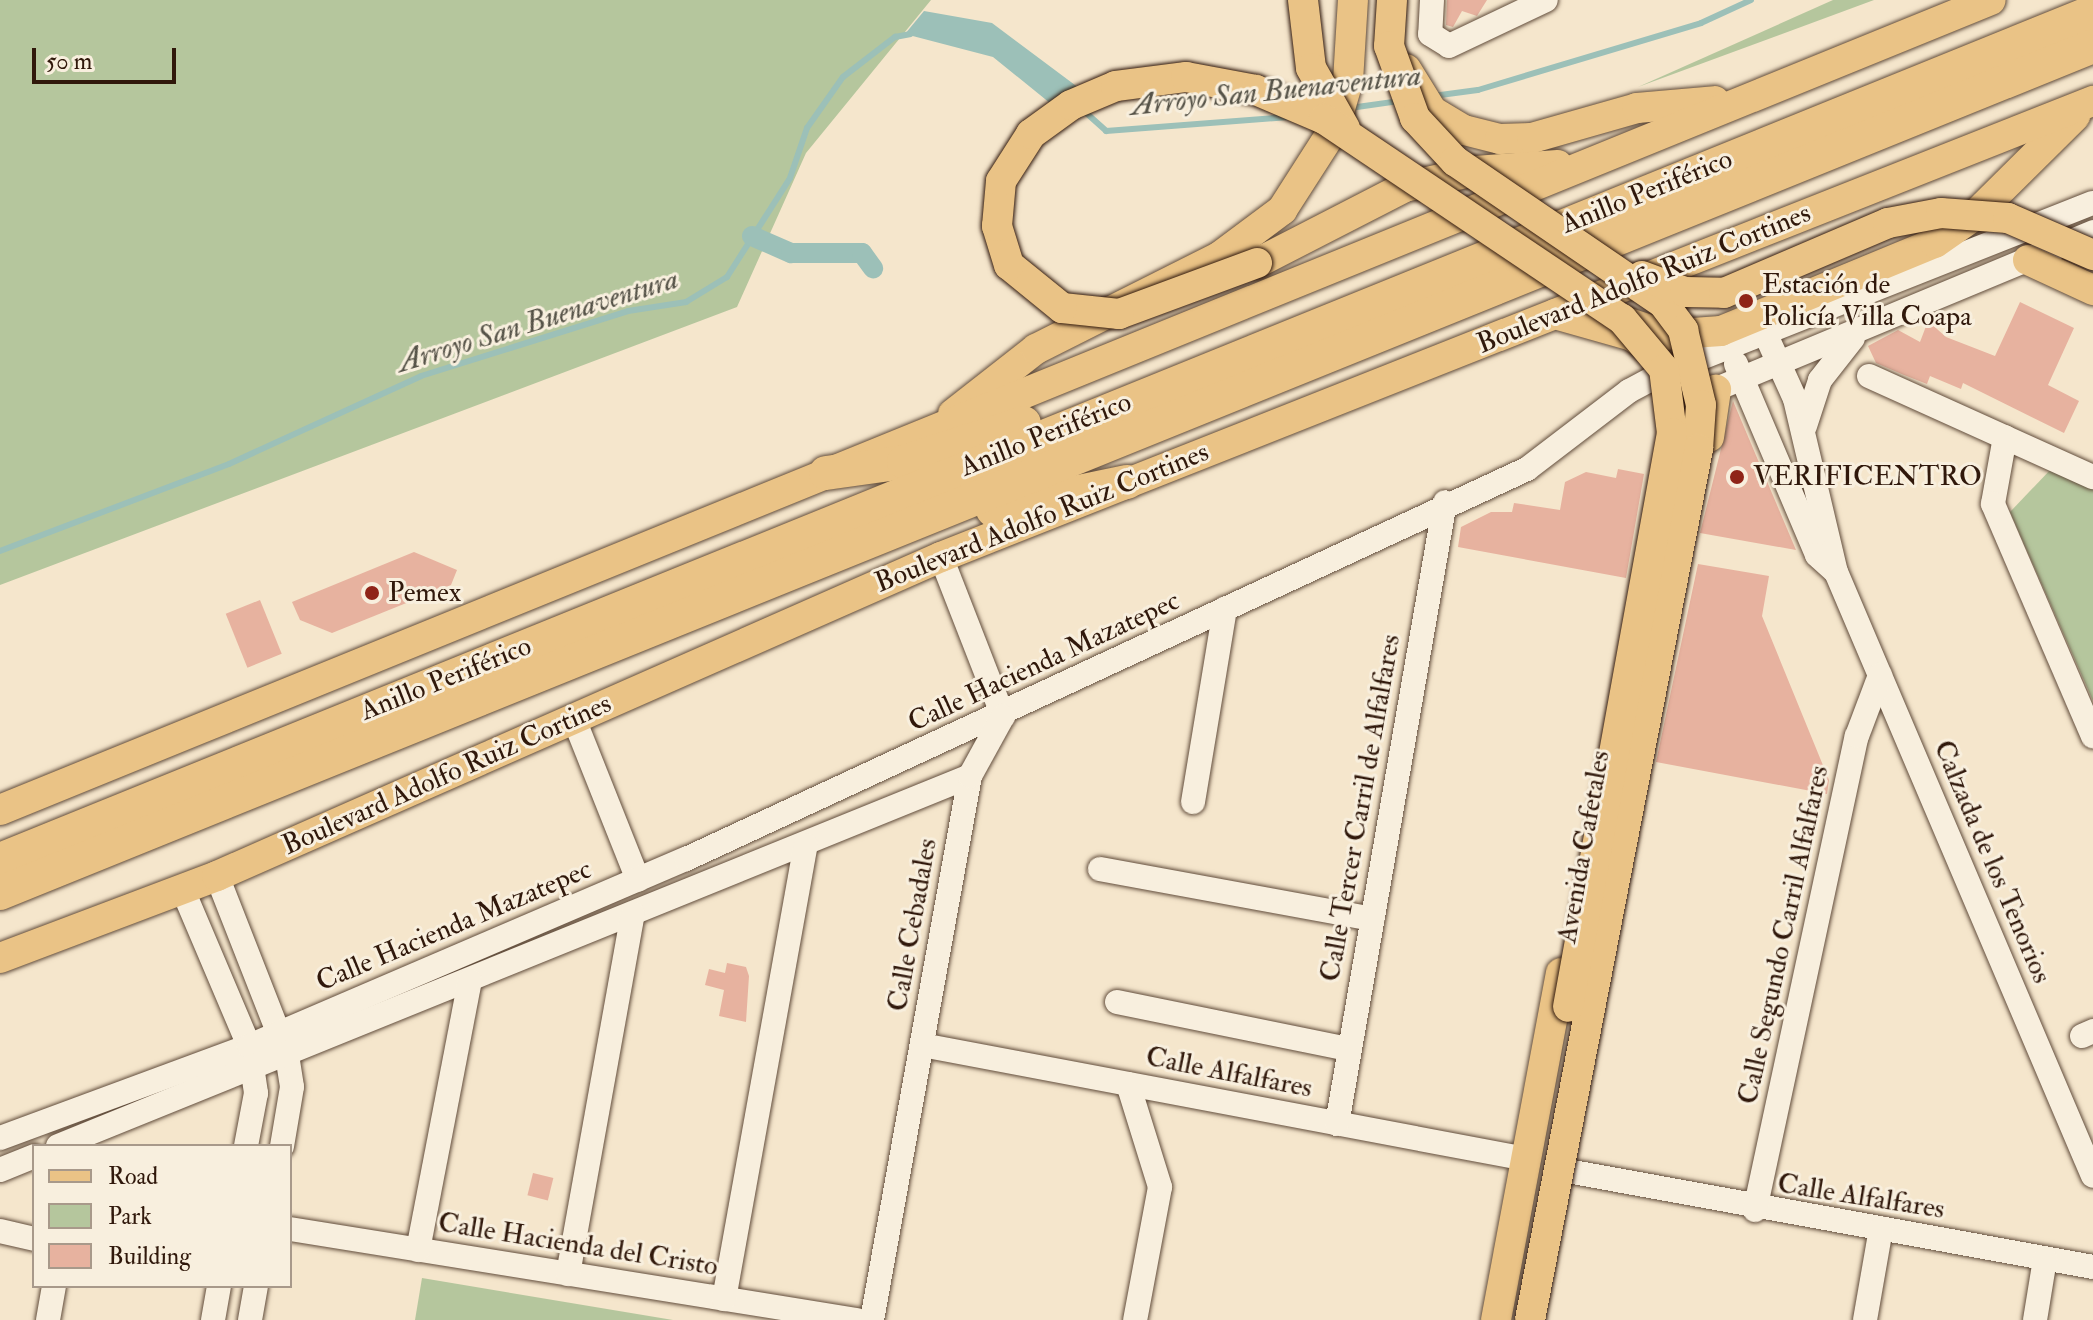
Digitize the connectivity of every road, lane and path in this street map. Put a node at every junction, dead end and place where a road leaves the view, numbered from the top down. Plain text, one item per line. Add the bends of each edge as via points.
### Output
1 (1303, 0) edge
2 (1353, 0) edge
3 (1392, 0) edge
4 (1406, 0) edge
5 (1432, 0) edge
6 (1544, 0) edge
7 (1991, 0) edge
8 (2093, 12) edge
9 (2093, 46) edge
10 (1748, 98) junction
11 (2093, 102) edge
12 (1360, 145) junction
13 (1584, 164) junction
14 (2093, 203) edge
15 (2093, 232) edge
16 (1593, 254) junction
17 (2093, 255) edge
18 (2028, 260) junction
19 (2093, 290) edge
20 (1555, 314) junction
21 (1622, 319) junction
22 (1857, 334) junction
23 (1766, 335) junction
24 (1730, 349) junction
25 (1779, 364) junction
26 (1663, 373) junction
27 (1869, 376) dead end
28 (1729, 384) junction
29 (1130, 401) junction
30 (1663, 411) junction
31 (940, 426) junction
32 (1803, 437) junction
33 (2005, 437) junction
34 (1655, 464) junction
35 (826, 473) junction
36 (2093, 477) edge
37 (1127, 482) junction
38 (1701, 482) junction
39 (1445, 502) junction
40 (910, 527) junction
41 (941, 557) junction
42 (1836, 572) junction
43 (1225, 609) junction
44 (1880, 675) junction
45 (1003, 716) junction
46 (574, 719) junction
47 (2093, 736) edge
48 (970, 776) junction
49 (1193, 802) dead end
50 (0, 810) edge
51 (806, 845) junction
52 (686, 859) junction
53 (0, 860) edge
54 (1100, 869) dead end
55 (217, 876) junction
56 (638, 880) junction
57 (182, 888) junction
58 (700, 888) junction
59 (0, 893) edge
60 (633, 914) junction
61 (1372, 919) junction
62 (0, 958) edge
63 (470, 981) junction
64 (374, 993) junction
65 (1117, 1002) dead end
66 (383, 1016) junction
67 (284, 1044) junction
68 (922, 1045) junction
69 (249, 1046) junction
70 (1349, 1049) junction
71 (254, 1071) junction
72 (1128, 1084) junction
73 (131, 1087) junction
74 (141, 1111) junction
75 (1533, 1122) junction
76 (1337, 1124) junction
77 (248, 1136) edge
78 (0, 1138) edge
79 (283, 1140) edge
80 (63, 1144) edge
81 (32, 1157) edge
82 (1526, 1159) junction
83 (0, 1170) edge
84 (1573, 1172) junction
85 (2093, 1176) edge
86 (1755, 1210) junction
87 (1881, 1228) junction
88 (292, 1229) edge
89 (0, 1231) edge
90 (32, 1239) edge
91 (418, 1250) junction
92 (1507, 1258) junction
93 (2045, 1259) junction
94 (2093, 1267) edge
95 (1554, 1272) junction
96 (568, 1274) junction
97 (54, 1288) edge
98 (216, 1288) edge
99 (256, 1288) edge
100 (724, 1299) junction
101 (48, 1320) edge
102 (213, 1320) edge
103 (250, 1320) edge
104 (857, 1320) edge
105 (872, 1320) edge
106 (1135, 1320) edge
107 (1496, 1320) edge
108 (1530, 1320) edge
109 (1545, 1320) edge
110 (1865, 1320) edge
111 (2035, 1320) edge

1 - 12 main road, bridge via 1311,68 1334,116
2 - 31 main road, bridge via 1348,81 1334,129 1282,210 1219,257 1036,349
3 - 16 main road, bridge via 1389,46 1397,78 1434,142
4 - 10 main road via 1406,68 1432,111 1484,136 1532,138 1618,111
5 - 6 street via 1430,34 1449,46
7 - 10 main road
8 - 29 highway, Anillo Periférico
9 - 40 highway, Anillo Periférico
10 - 13 main road
11 - 20 main road, Boulevard Adolfo Ruiz Cortines
11 - 21 main road, bridge via 1951,234 1721,331 1665,335
12 - 13 main road, bridge via 1324,119 1256,90 1162,78 1116,86 1071,105 1021,144 1001,181 996,211 1003,253 1026,285 1062,308 1119,314 1257,263 1417,183 1475,171
12 - 21 main road, bridge
13 - 31 main road
14 - 23 street, Calle Hacienda Mazatepec
15 - 18 street
16 - 17 main road, bridge via 1664,285 1710,295 1738,290 1888,223 1941,213 2008,218
16 - 108 main road, bridge via 1663,303 1683,330 1696,370 1701,426
18 - 19 main road
18 - 22 street
20 - 26 main road via 1639,339
20 - 37 main road, Boulevard Adolfo Ruiz Cortines
21 - 75 main road, bridge via 1664,369 1673,417 1568,1007
22 - 25 street
22 - 32 street via 1820,380
23 - 24 street, Calle Hacienda Mazatepec
23 - 25 street, Calzada de los Tenorios
24 - 26 street, Calle Hacienda Mazatepec
24 - 28 street, Calzada de los Tenorios
25 - 28 street
25 - 32 street, Calzada de los Tenorios
26 - 28 street
26 - 30 main road, Avenida Cafetales
26 - 39 street, Calle Hacienda Mazatepec via 1629,391 1527,469
27 - 33 street
28 - 30 street
28 - 38 main road, Avenida Cafetales
28 - 42 street, Calzada de los Tenorios via 1817,555
29 - 35 highway via 1028,422 904,462
29 - 53 highway, Anillo Periférico
30 - 34 main road, Avenida Cafetales
31 - 35 main road
32 - 42 street, Calzada de los Tenorios
33 - 36 street
33 - 47 street via 1993,504
34 - 38 main road via 1665,455 1689,459
34 - 75 main road, Avenida Cafetales
35 - 50 main road
37 - 40 highway
37 - 41 main road, Boulevard Adolfo Ruiz Cortines
38 - 84 main road, Avenida Cafetales
39 - 43 street, Calle Hacienda Mazatepec
39 - 61 street, Calle Tercer Carril de Alfalfares
40 - 59 highway, Anillo Periférico
41 - 45 street
41 - 46 main road, Boulevard Adolfo Ruiz Cortines
42 - 44 street, Calzada de los Tenorios
43 - 45 street, Calle Hacienda Mazatepec
43 - 49 street
44 - 85 street, Calzada de los Tenorios
44 - 86 street, Calle Segundo Carril Alfalfares via 1857,736
45 - 48 street, Calle Cebadales
45 - 52 street, Calle Hacienda Mazatepec
46 - 55 main road, Boulevard Adolfo Ruiz Cortines
46 - 56 street
48 - 51 street, Calle Hacienda Mazatepec
48 - 68 street, Calle Cebadales
51 - 58 street, Calle Hacienda Mazatepec
51 - 100 street
52 - 56 street, Calle Hacienda Mazatepec
52 - 58 street
54 - 61 street
55 - 57 main road, Boulevard Adolfo Ruiz Cortines
55 - 67 street
56 - 64 street, Calle Hacienda Mazatepec
57 - 62 main road, Boulevard Adolfo Ruiz Cortines
57 - 69 street
58 - 60 street, Calle Hacienda Mazatepec
60 - 63 street, Calle Hacienda Mazatepec
60 - 96 street
61 - 70 street, Calle Tercer Carril de Alfalfares
63 - 66 street, Calle Hacienda Mazatepec
63 - 91 street
64 - 66 street
64 - 67 street, Calle Hacienda Mazatepec
65 - 70 street
66 - 67 street, Calle Hacienda Mazatepec
67 - 69 street, Calle Hacienda Mazatepec
67 - 71 street, Calle Hacienda Mazatepec
67 - 79 street via 292,1087
68 - 72 street, Calle Alfalfares
68 - 105 street, Calle Cebadales
69 - 71 street
69 - 73 street, Calle Hacienda Mazatepec
70 - 76 street, Calle Tercer Carril de Alfalfares
71 - 74 street, Calle Hacienda Mazatepec
71 - 77 street
72 - 76 street, Calle Alfalfares
72 - 106 street via 1160,1187
73 - 74 street
73 - 78 street, Calle Hacienda Mazatepec
74 - 80 street, Calle Hacienda Mazatepec
75 - 82 main road, Avenida Cafetales
76 - 82 street, Calle Alfalfares
77 - 79 street
81 - 83 street
82 - 92 main road, Avenida Cafetales
84 - 86 street, Calle Alfalfares
84 - 95 main road, Avenida Cafetales
86 - 87 street, Calle Alfalfares
87 - 93 street, Calle Alfalfares
87 - 110 street
88 - 91 street, Calle Hacienda del Cristo
89 - 90 street
91 - 96 street, Calle Hacienda del Cristo
92 - 95 main road via 1513,1246 1532,1241 1545,1249
92 - 107 main road, Avenida Cafetales
93 - 94 street, Calle Alfalfares
93 - 111 street
95 - 109 main road, Avenida Cafetales
96 - 100 street, Calle Hacienda del Cristo
97 - 101 street
98 - 102 street
99 - 103 street
100 - 104 street, Calle Hacienda del Cristo

